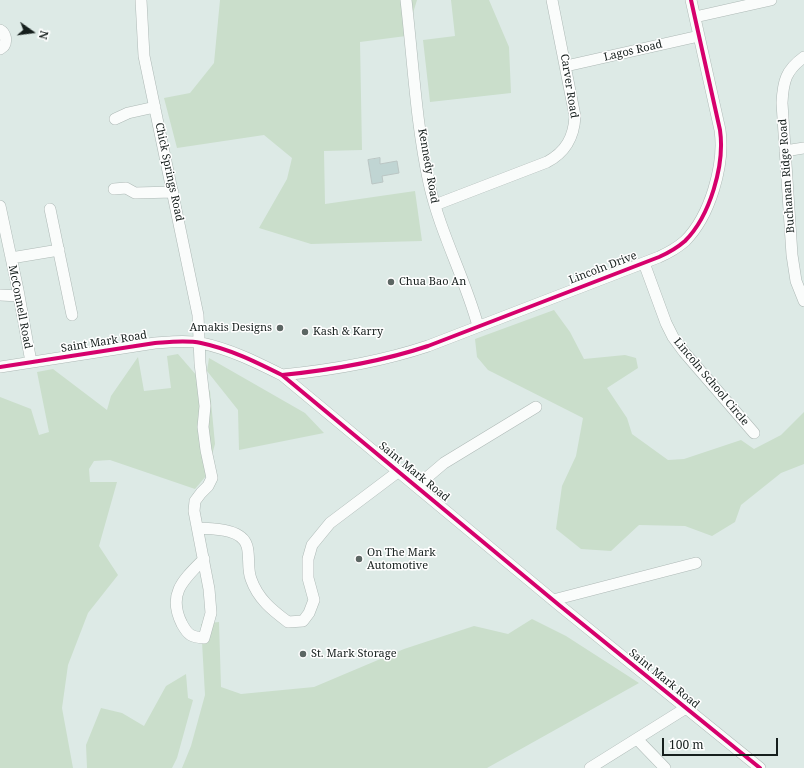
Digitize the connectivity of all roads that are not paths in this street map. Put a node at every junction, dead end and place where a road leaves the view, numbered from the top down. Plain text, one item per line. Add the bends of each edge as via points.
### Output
1 (141, 0) edge
2 (406, 0) edge
3 (552, 0) edge
4 (691, 0) edge
5 (771, 0) edge
6 (695, 17) junction
7 (0, 30) edge
8 (699, 36) junction
9 (0, 49) edge
10 (804, 57) edge
11 (566, 66) junction
12 (155, 107) junction
13 (115, 119) dead end
14 (804, 148) edge
15 (784, 151) junction
16 (114, 189) dead end
17 (173, 192) junction
18 (435, 205) junction
19 (0, 206) edge
20 (50, 209) dead end
21 (4, 241) edge
22 (59, 250) junction
23 (804, 253) edge
24 (792, 255) junction
25 (11, 258) junction
26 (644, 262) junction
27 (0, 295) edge
28 (19, 296) junction
29 (804, 300) edge
30 (72, 315) dead end
31 (478, 326) junction
32 (201, 343) junction
33 (31, 362) junction
34 (0, 367) edge
35 (282, 375) junction
36 (536, 407) dead end
37 (754, 432) dead end
38 (399, 471) junction
39 (417, 486) junction
40 (198, 528) junction
41 (204, 559) junction
42 (696, 563) dead end
43 (554, 600) junction
44 (686, 708) junction
45 (637, 739) junction
46 (590, 768) edge
47 (665, 768) edge
48 (760, 768) edge

1 - 12 street, Chick Springs Road via 144,56
2 - 18 street, Kennedy Road via 424,155
3 - 11 street, Carver Road
4 - 6 street, Lincoln Drive
5 - 6 street
6 - 8 street, Lincoln Drive
7 - 9 street via 6,37 4,46
8 - 11 street, Lagos Road
8 - 26 street, Lincoln Drive via 721,139 719,170 704,213 695,228 678,246
10 - 15 street, Buchanan Ridge Road via 792,66 783,84
11 - 18 street, Carver Road via 575,116 572,137 565,148 547,162
12 - 13 street via 128,113
12 - 17 street, Chick Springs Road
14 - 15 street
15 - 24 street, Buchanan Ridge Road
16 - 17 street via 126,188 135,193
17 - 32 street, Chick Springs Road via 194,291
18 - 31 street, Kennedy Road
19 - 21 street, McConnell Road
20 - 22 street
21 - 25 street, McConnell Road
22 - 25 street
22 - 30 street
23 - 24 street
24 - 29 street, Buchanan Ridge Road via 796,281
25 - 28 street, McConnell Road
26 - 31 street, Lincoln Drive
26 - 37 street, Lincoln School Circle via 673,338
27 - 28 street
28 - 33 street, McConnell Road
31 - 35 street, Lincoln Drive via 395,356 341,368
32 - 33 street, Saint Mark Road via 155,343
32 - 35 street, Saint Mark Road via 242,356
32 - 40 street, Chick Springs Road via 200,363 205,406 203,427 212,478 195,502
33 - 34 street, Saint Mark Road
35 - 38 street, Saint Mark Road
36 - 39 street via 444,463
38 - 39 street, Saint Mark Road
38 - 40 street via 330,523 312,545 308,559 308,578 314,600 303,622 288,622 258,596 250,577 247,545 241,537 228,531
39 - 43 street, Saint Mark Road
40 - 41 street, Chick Springs Road
41 - 41 street, Chick Springs Road via 211,613 204,638 192,637 187,633 175,611 178,591 185,579
42 - 43 street
43 - 44 street, Saint Mark Road
44 - 45 street
44 - 48 street, Saint Mark Road
45 - 46 street
45 - 47 street

